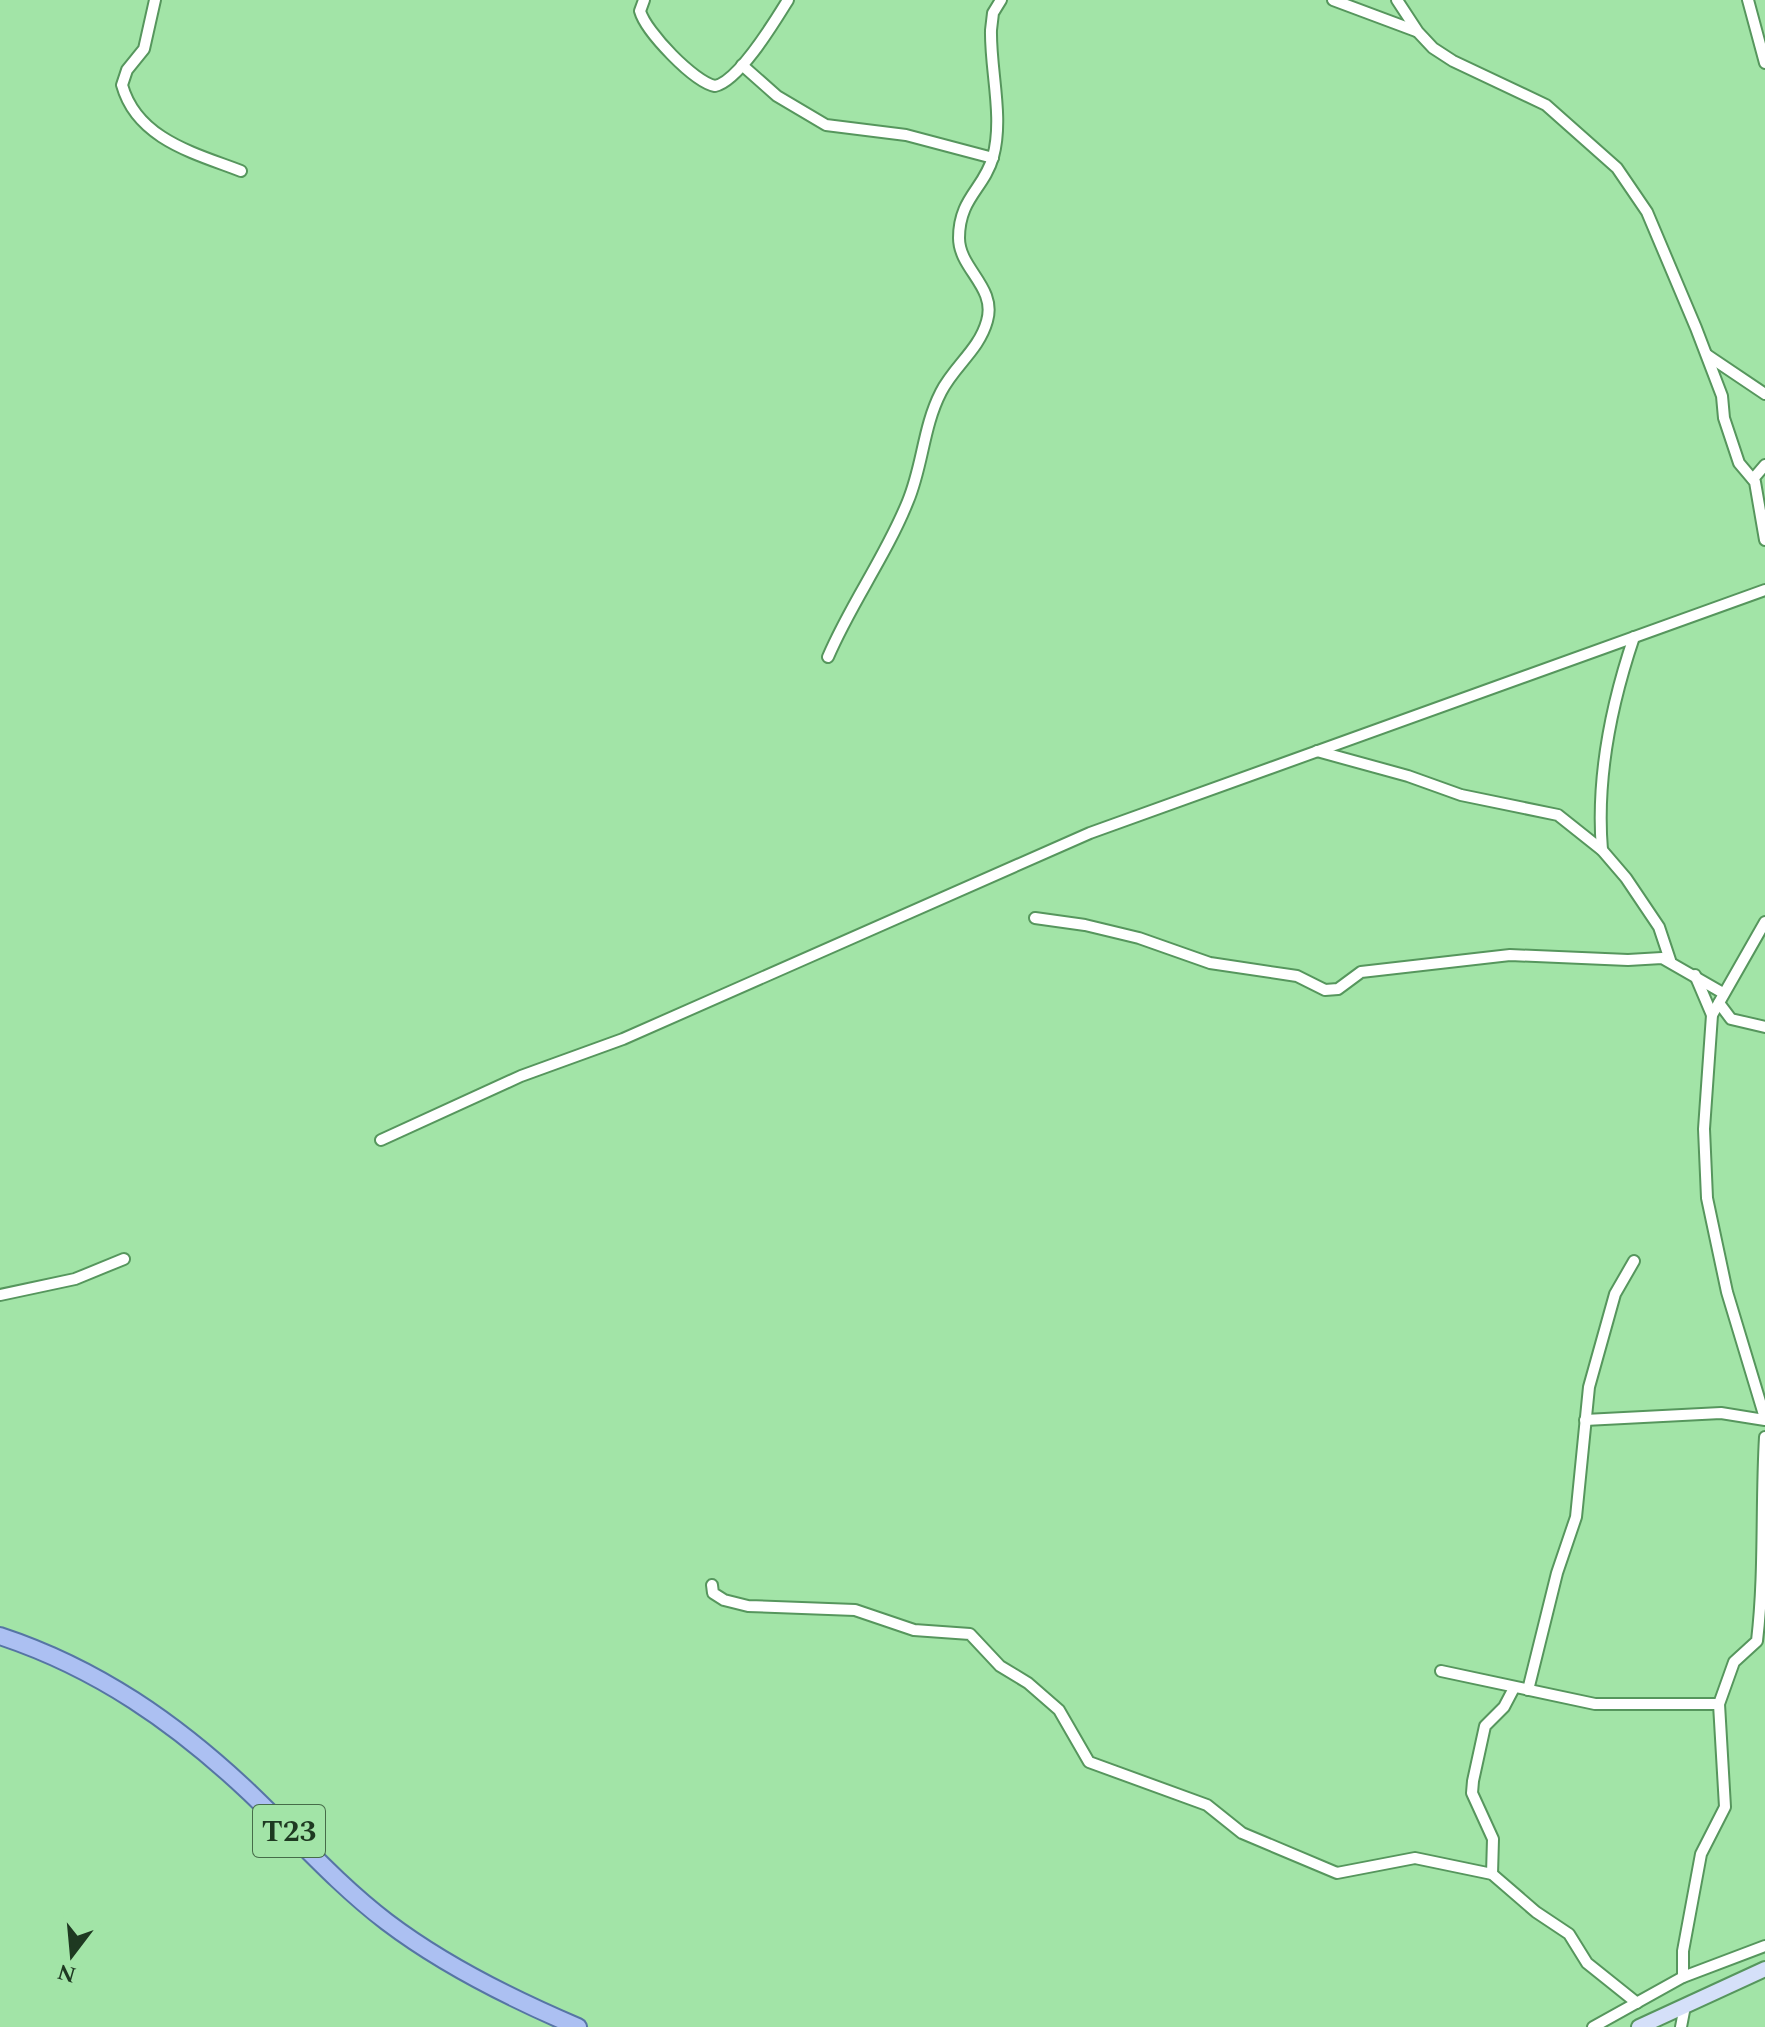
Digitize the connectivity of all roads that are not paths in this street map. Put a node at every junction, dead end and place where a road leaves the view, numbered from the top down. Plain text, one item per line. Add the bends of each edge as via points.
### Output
1 (155, 0) edge
2 (644, 0) edge
3 (788, 0) edge
4 (1001, 0) edge
5 (1333, 0) edge
6 (1397, 0) edge
7 (1748, 0) edge
8 (1418, 32) junction
9 (1765, 63) edge
10 (742, 65) junction
11 (993, 158) junction
12 (241, 171) dead end
13 (1706, 354) junction
14 (1765, 394) edge
15 (1765, 465) edge
16 (1753, 479) junction
17 (1765, 540) edge
18 (1765, 590) edge
19 (1634, 637) junction
20 (828, 657) dead end
21 (1317, 751) junction
22 (1602, 850) junction
23 (1035, 918) dead end
24 (1765, 922) edge
25 (1670, 960) junction
26 (1695, 975) junction
27 (1721, 998) junction
28 (1712, 1015) junction
29 (1765, 1027) edge
30 (381, 1140) dead end
31 (124, 1259) dead end
32 (1634, 1261) dead end
33 (0, 1295) edge
34 (1765, 1419) edge
35 (1585, 1420) junction
36 (1765, 1437) edge
37 (712, 1585) dead end
38 (0, 1636) edge
39 (1441, 1671) dead end
40 (1514, 1688) junction
41 (1528, 1690) junction
42 (1719, 1704) junction
43 (1492, 1874) junction
44 (1765, 1946) edge
45 (1765, 1969) edge
46 (1683, 1977) junction
47 (1637, 2003) junction
48 (1685, 2006) junction
49 (578, 2027) edge
50 (1593, 2027) edge
51 (1639, 2027) edge
52 (1681, 2027) edge

1 - 12 street via 144,49 122,85 130,109 164,139
2 - 10 street via 640,11 646,24 705,84 721,85
3 - 10 street
4 - 11 street via 991,30
5 - 8 street
6 - 8 street
7 - 9 street
8 - 13 street via 1453,61 1546,105 1608,158 1647,212
10 - 11 street via 777,96 826,125 906,135
11 - 20 street via 965,205 959,241 988,298 987,323 941,390 907,504
13 - 14 street
13 - 16 street via 1739,463
15 - 16 street
16 - 17 street
18 - 19 street
19 - 21 street
19 - 22 street via 1599,790
21 - 22 street via 1470,798 1547,810
21 - 30 street via 1090,833
22 - 25 street via 1659,927
23 - 25 street via 1139,938 1210,963 1297,976 1331,990 1361,972 1482,956
24 - 27 street
25 - 26 street
26 - 27 street
26 - 28 street
27 - 28 street
27 - 29 street via 1731,1019
28 - 34 street via 1704,1129 1707,1198 1727,1292
31 - 33 street via 75,1279
32 - 35 street via 1615,1294
34 - 35 street via 1721,1413
35 - 41 street via 1576,1517
36 - 42 street via 1757,1641 1734,1662
37 - 43 street via 720,1598 748,1606 855,1610 914,1630 970,1634 1000,1666 1059,1710 1089,1762 1207,1805 1242,1833 1321,1868 1345,1874 1415,1858
38 - 49 main road, T23 via 88,1673 140,1702 212,1758 387,1921 493,1987
39 - 40 street
40 - 41 street
40 - 43 street via 1485,1726 1473,1781 1472,1793 1493,1839
41 - 42 street via 1595,1704
42 - 46 street via 1725,1807 1698,1866
43 - 47 street via 1569,1934 1587,1963
44 - 46 street
45 - 48 main road
46 - 47 street
47 - 50 street
48 - 51 main road
48 - 52 street

